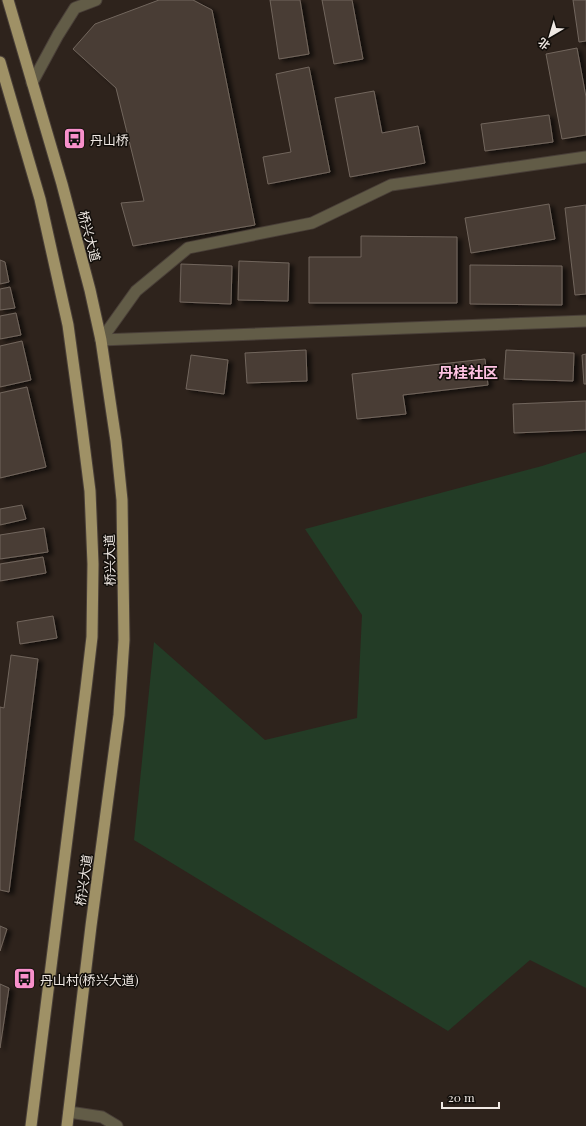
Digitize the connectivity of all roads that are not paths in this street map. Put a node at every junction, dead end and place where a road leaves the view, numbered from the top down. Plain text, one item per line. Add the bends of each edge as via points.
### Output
1 (96, 0) edge
2 (8, 2) edge
3 (0, 62) edge
4 (32, 83) junction
5 (586, 156) edge
6 (586, 321) edge
7 (101, 340) junction
8 (69, 1112) junction
9 (31, 1126) edge
10 (67, 1126) edge
11 (117, 1126) edge

1 - 4 street via 75,8
2 - 4 main road, 桥兴大道
3 - 9 main road, 桥兴大道 via 40,199 68,325 90,491 93,564 92,637
4 - 7 main road, 桥兴大道 via 72,222
5 - 7 street via 391,185 312,223 188,248 136,291
6 - 7 street
7 - 8 main road, 桥兴大道 via 122,500 124,640 119,715
8 - 10 main road, 桥兴大道
8 - 11 street via 102,1117

